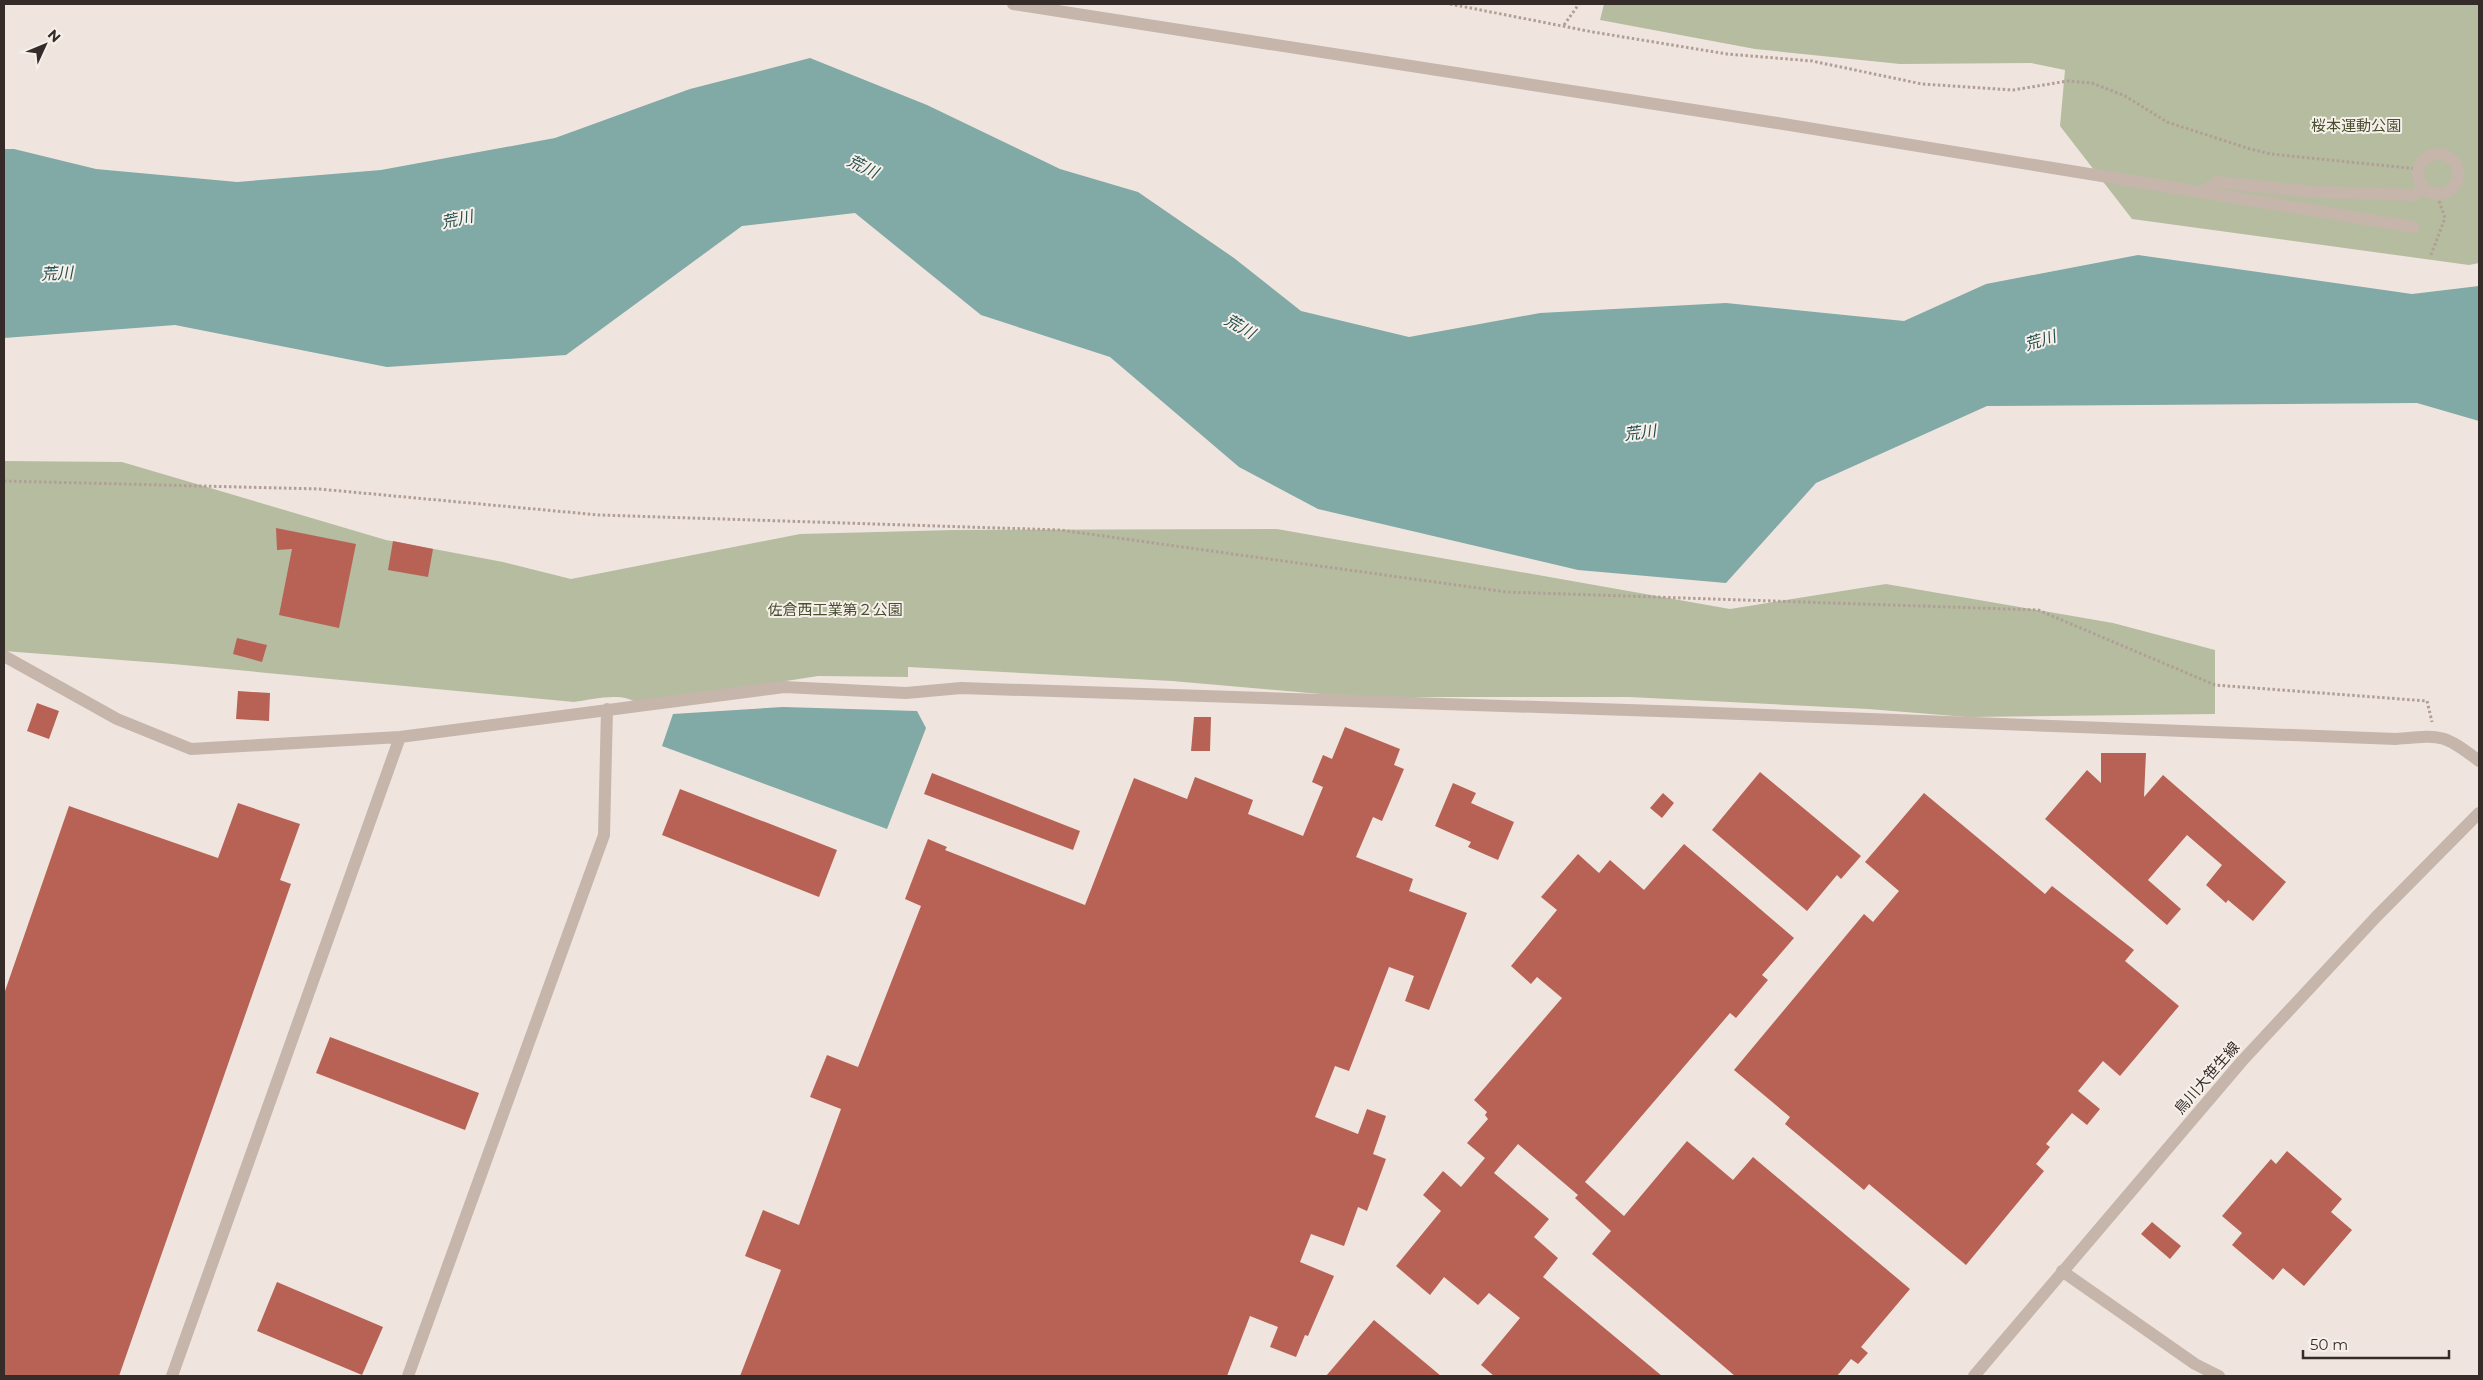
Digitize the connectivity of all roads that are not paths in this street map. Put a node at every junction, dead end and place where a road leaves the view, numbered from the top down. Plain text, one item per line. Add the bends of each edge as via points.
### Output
1 (1013, 4) edge
2 (2424, 188) junction
3 (2203, 192) junction
4 (2414, 227) dead end
5 (4, 656) edge
6 (607, 710) junction
7 (400, 737) junction
8 (2479, 761) edge
9 (2479, 813) edge
10 (2062, 1272) junction
11 (172, 1376) edge
12 (408, 1376) edge
13 (1974, 1376) edge
14 (2219, 1376) edge

1 - 3 street
2 - 2 street via 2418,178 2423,160 2433,154 2442,154 2453,161 2458,172 2455,185 2436,194
2 - 3 street via 2414,195 2313,192 2217,182
3 - 4 street
5 - 7 street via 117,719 191,749
6 - 7 street
6 - 8 street via 784,687 906,693 961,688 2396,739 2436,736 2453,741
6 - 12 street via 604,834
7 - 11 street
9 - 10 street, 鳥川大笹生線 via 2376,917 2242,1061
10 - 13 street, 鳥川大笹生線
10 - 14 street via 2195,1364

